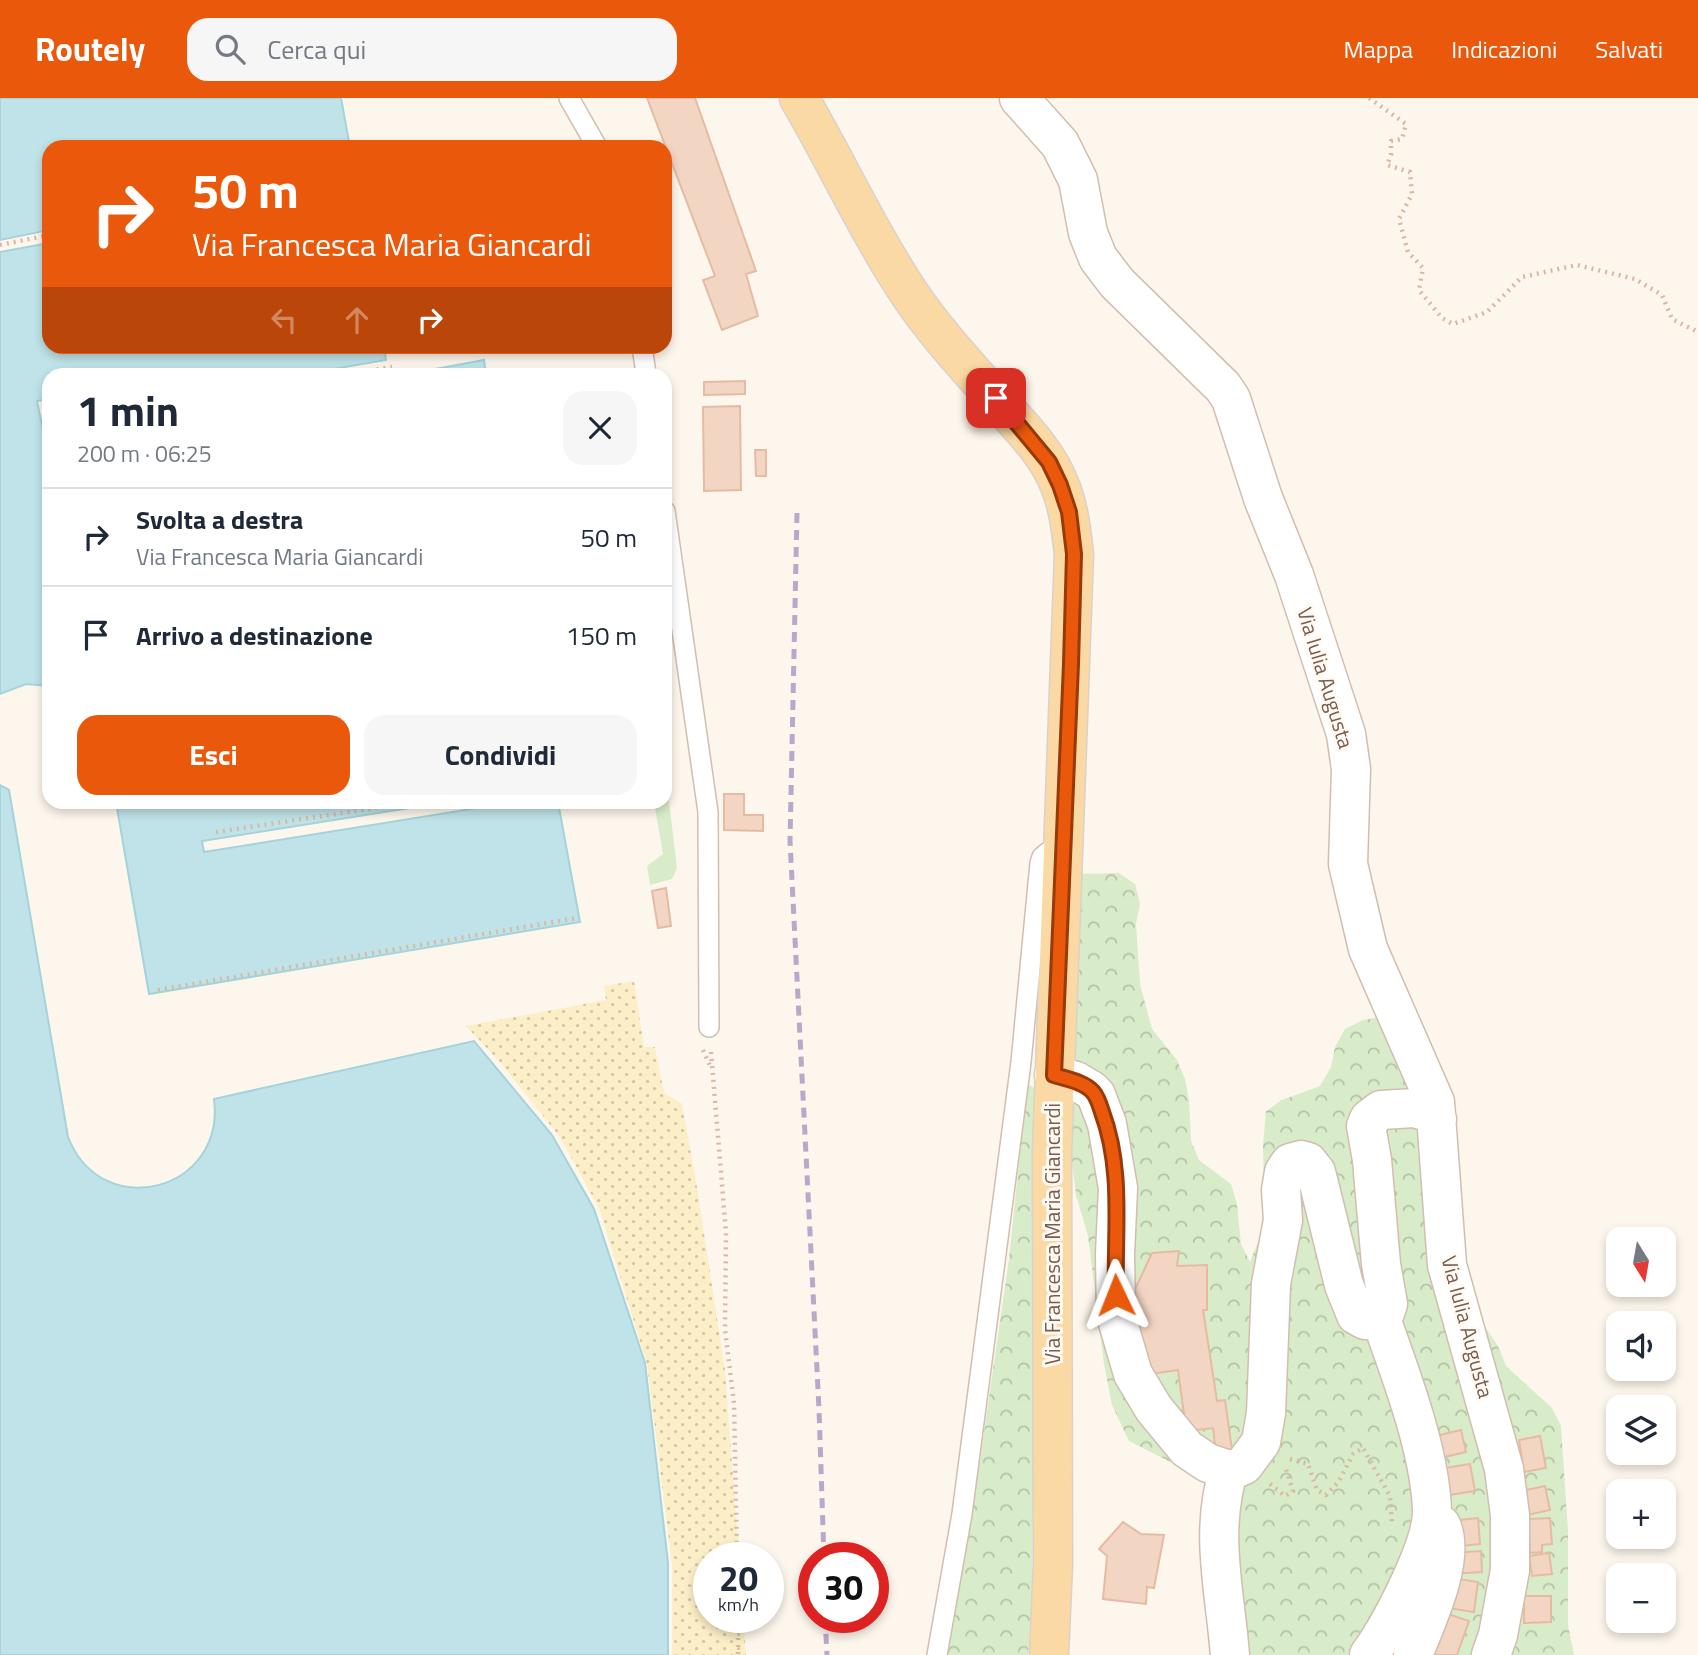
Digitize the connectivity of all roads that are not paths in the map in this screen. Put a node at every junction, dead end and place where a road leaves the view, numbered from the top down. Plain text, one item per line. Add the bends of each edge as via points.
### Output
1 (569, 98) edge
2 (799, 98) edge
3 (1019, 98) edge
4 (593, 140) edge
5 (672, 560) edge
6 (1056, 850) junction
7 (709, 1027) road end
8 (1054, 1075) junction
9 (1437, 1119) junction
10 (1381, 1319) junction
11 (1226, 1477) junction
12 (1432, 1512) junction
13 (937, 1655) edge
14 (1049, 1655) edge
15 (1230, 1655) edge
16 (1369, 1655) edge
17 (1413, 1655) edge
18 (1491, 1655) edge

1 - 4 lane
2 - 6 main road, Via Francesca Maria Giancardi via 910,295 1049,462 1060,485 1074,554
3 - 9 street, Via Iulia Augusta via 1060,144 1078,180 1098,258 1117,284 1231,399 1346,734 1348,864 1368,949 1432,1095
5 - 7 lane via 708,812
6 - 8 main road, Via Francesca Maria Giancardi
6 - 13 lane via 1040,863 1021,1062 962,1514
8 - 11 street via 1091,1090 1107,1124 1118,1188 1116,1315 1133,1374 1187,1449
8 - 14 main road, Via Francesca Maria Giancardi
9 - 10 street via 1414,1108 1381,1110 1366,1126 1388,1304
9 - 18 street, Via Iulia Augusta via 1447,1265 1500,1455 1510,1515 1510,1570
10 - 11 street via 1374,1322 1356,1315 1315,1172 1308,1162 1290,1163 1281,1190 1283,1220 1271,1284 1261,1442 1244,1465
10 - 12 street via 1424,1457
11 - 15 street via 1217,1537
12 - 16 street via 1404,1594
12 - 17 street via 1445,1533 1446,1554 1434,1604

